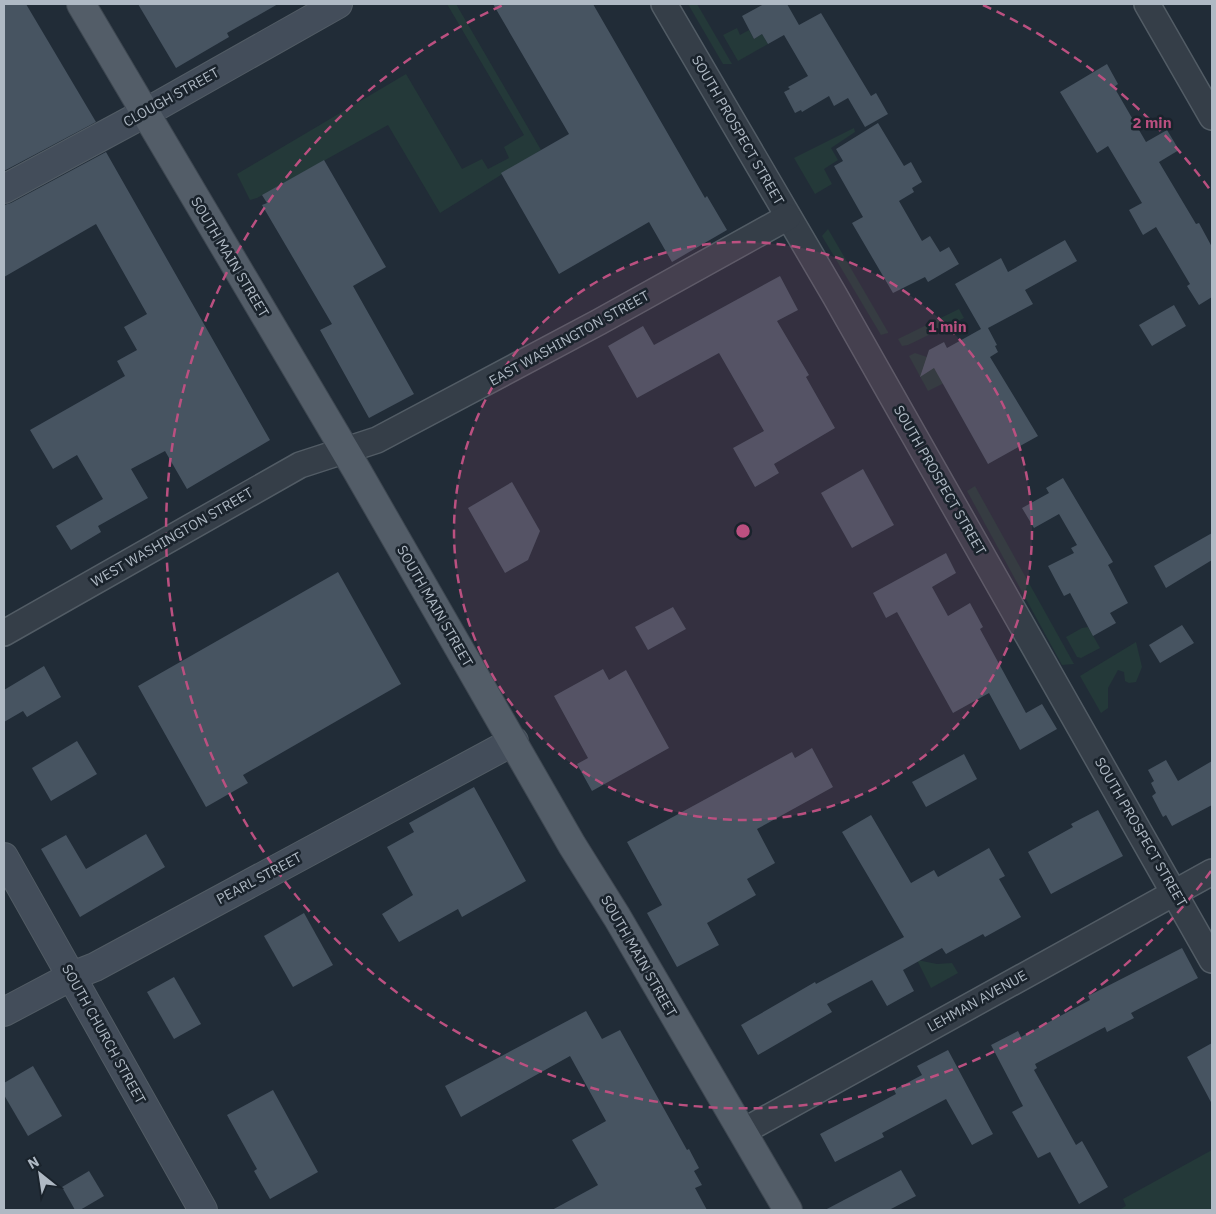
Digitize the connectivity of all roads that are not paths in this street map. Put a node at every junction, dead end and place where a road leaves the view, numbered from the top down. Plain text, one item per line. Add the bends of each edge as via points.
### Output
1 (81, 4) edge
2 (338, 4) edge
3 (664, 4) edge
4 (1146, 4) edge
5 (145, 114) junction
6 (1212, 117) edge
7 (4, 189) edge
8 (788, 217) junction
9 (345, 450) junction
10 (4, 634) edge
11 (514, 741) junction
12 (4, 858) edge
13 (1212, 872) edge
14 (1176, 892) junction
15 (1212, 960) edge
16 (72, 976) junction
17 (4, 1012) edge
18 (742, 1132) junction
19 (204, 1210) edge
20 (788, 1210) edge

1 - 5 main road, SOUTH MAIN STREET
2 - 5 street, CLOUGH STREET
3 - 8 street, SOUTH PROSPECT STREET
4 - 6 street
5 - 7 street, CLOUGH STREET
5 - 9 main road, SOUTH MAIN STREET
8 - 9 street, EAST WASHINGTON STREET via 467,394 377,440
8 - 14 street, SOUTH PROSPECT STREET
9 - 10 street, WEST WASHINGTON STREET via 300,465
9 - 11 main road, SOUTH MAIN STREET
11 - 16 street, PEARL STREET via 95,967
11 - 18 main road, SOUTH MAIN STREET
12 - 16 street, SOUTH CHURCH STREET
13 - 14 street, LEHMAN AVENUE
14 - 15 street, SOUTH PROSPECT STREET
14 - 18 street, LEHMAN AVENUE
16 - 17 street, PEARL STREET
16 - 19 street, SOUTH CHURCH STREET
18 - 20 main road, SOUTH MAIN STREET

